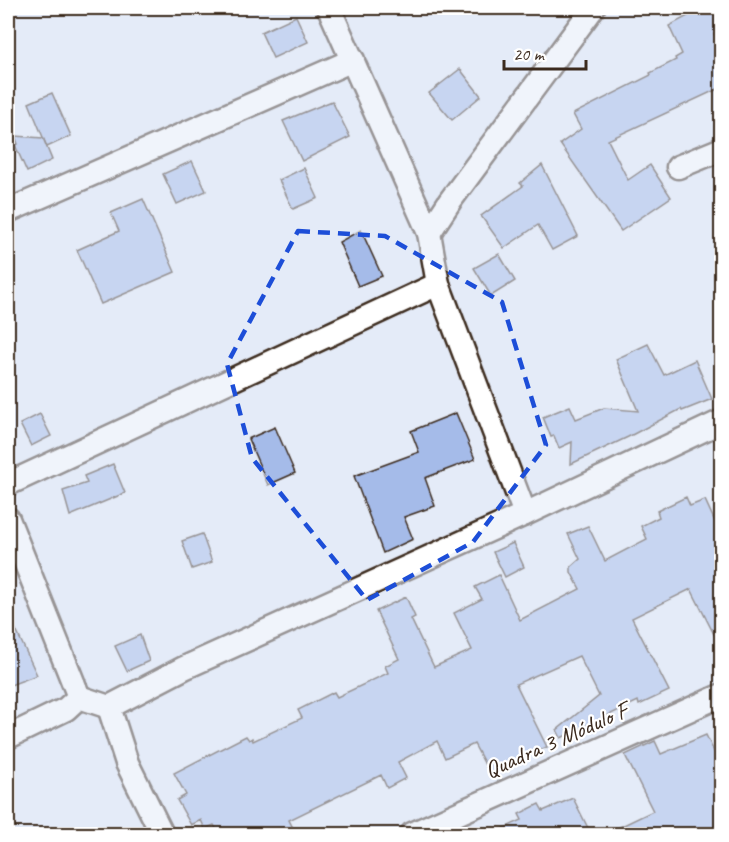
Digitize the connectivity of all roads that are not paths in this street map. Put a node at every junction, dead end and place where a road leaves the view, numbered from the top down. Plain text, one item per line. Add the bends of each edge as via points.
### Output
1 (593, 8) edge
2 (338, 11) edge
3 (353, 60) junction
4 (722, 149) edge
5 (678, 167) dead end
6 (8, 211) edge
7 (429, 233) junction
8 (438, 284) junction
9 (722, 421) edge
10 (8, 484) edge
11 (525, 514) junction
12 (8, 519) edge
13 (722, 695) edge
14 (79, 697) junction
15 (109, 707) junction
16 (8, 737) edge
17 (162, 834) edge
18 (412, 834) edge

1 - 7 street
2 - 3 street
3 - 6 street
3 - 7 street
4 - 5 street
7 - 8 street
8 - 10 street
8 - 11 street
9 - 11 street
11 - 15 street
12 - 14 street
13 - 18 street, Quadra 3 Módulo F
14 - 15 street
14 - 16 street via 66,710
15 - 17 street via 127,764

